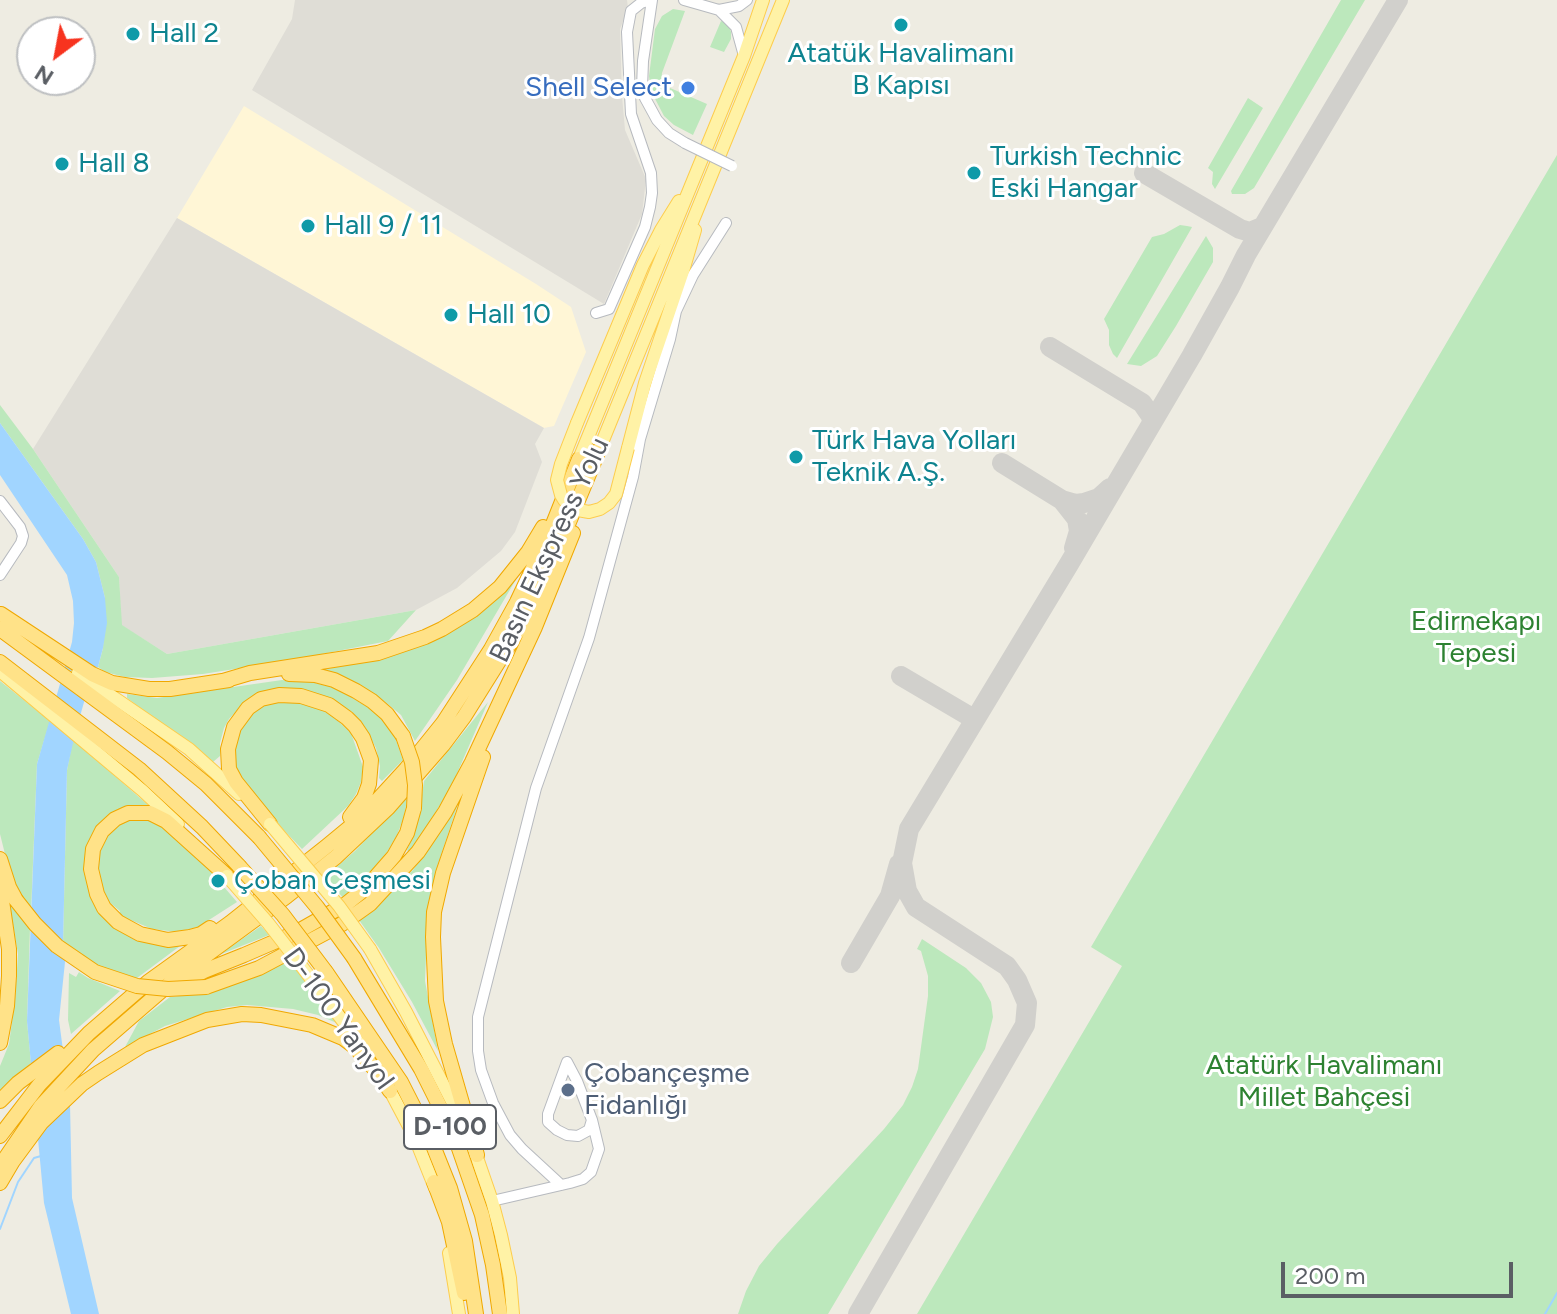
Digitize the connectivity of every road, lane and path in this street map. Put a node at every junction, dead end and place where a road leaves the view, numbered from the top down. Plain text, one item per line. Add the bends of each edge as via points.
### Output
1 (651, 0) edge
2 (684, 0) edge
3 (747, 0) edge
4 (763, 0) edge
5 (783, 0) edge
6 (719, 10) junction
7 (744, 56) junction
8 (732, 166) dead end
9 (694, 178) junction
10 (695, 214) junction
11 (726, 223) dead end
12 (596, 313) dead end
13 (599, 450) junction
14 (579, 459) junction
15 (0, 501) edge
16 (0, 575) edge
17 (0, 619) edge
18 (0, 662) edge
19 (0, 671) edge
20 (223, 681) junction
21 (502, 698) junction
22 (270, 824) junction
23 (315, 853) junction
24 (0, 859) edge
25 (227, 876) junction
26 (0, 887) edge
27 (246, 909) junction
28 (141, 1009) junction
29 (0, 1043) edge
30 (69, 1048) junction
31 (390, 1091) junction
32 (0, 1101) edge
33 (592, 1120) junction
34 (0, 1136) edge
35 (477, 1155) junction
36 (0, 1166) edge
37 (434, 1182) junction
38 (0, 1183) edge
39 (561, 1185) junction
40 (492, 1201) junction
41 (459, 1314) edge
42 (468, 1314) edge
43 (476, 1314) edge
44 (500, 1314) edge
45 (513, 1314) edge

1 - 8 street, bridge via 643,61 645,98 669,133
1 - 12 street via 631,11 627,32 631,114 651,173 650,207 609,309
2 - 6 street
3 - 6 street
4 - 7 main road, Basın Ekspress Yolu
5 - 10 main road, Basın Ekspress Yolu
6 - 7 street via 736,27
7 - 9 main road, Basın Ekspress Yolu
9 - 10 main road, bridge via 651,248 561,464 561,495 578,510 600,509 616,494 645,383 692,245
9 - 14 main road, Basın Ekspress Yolu
10 - 13 main road, Basın Ekspress Yolu
11 - 39 street via 676,311 589,638 536,788 478,1017 481,1070 493,1103 516,1142
13 - 21 highway via 566,552
13 - 28 highway, Basın Ekspress Yolu via 519,629 443,745 336,857
14 - 20 highway via 514,572 457,621 378,653
14 - 23 highway, Basın Ekspress Yolu via 517,602 461,698 378,801
15 - 16 street via 23,533
17 - 20 highway via 112,683 170,689
17 - 22 main road via 189,749
17 - 44 highway, D-100, bridge via 206,784 259,837 354,958 434,1093 459,1146 489,1240
18 - 43 highway, D-100, bridge via 147,776 202,827 283,915 326,972 401,1082 432,1143 465,1241
19 - 25 main road, D-100 Yanyol via 143,791
20 - 28 highway, bridge via 315,675 372,701 403,736 412,762 414,808 394,856 346,904 295,933 192,976
21 - 24 highway, bridge via 445,812 377,897 285,956 206,987 137,986 68,956 16,900
21 - 35 highway via 434,912 436,1001
22 - 23 highway via 229,769 230,738 241,716 261,699 315,699 355,726 371,760 361,805
22 - 35 main road, bridge via 370,949
23 - 27 highway, Basın Ekspress Yolu
25 - 27 highway via 150,813 128,813 108,824 92,857 104,908 140,934 168,940 190,937
25 - 31 main road, D-100 Yanyol, bridge via 357,1037
26 - 29 highway via 9,963
27 - 30 highway, Basın Ekspress Yolu
28 - 36 highway, Basın Ekspress Yolu via 75,1068 30,1120
30 - 32 highway
30 - 34 highway
31 - 37 main road, D-100 Yanyol
31 - 38 highway via 367,1060 328,1031 270,1016 207,1020 143,1045 69,1095 30,1138
33 - 33 street via 589,1130 578,1136 548,1122 567,1062
33 - 39 street via 599,1149 591,1172
35 - 40 main road
37 - 41 main road, D-100 Yanyol
37 - 42 highway via 455,1242
39 - 40 street
40 - 45 main road

